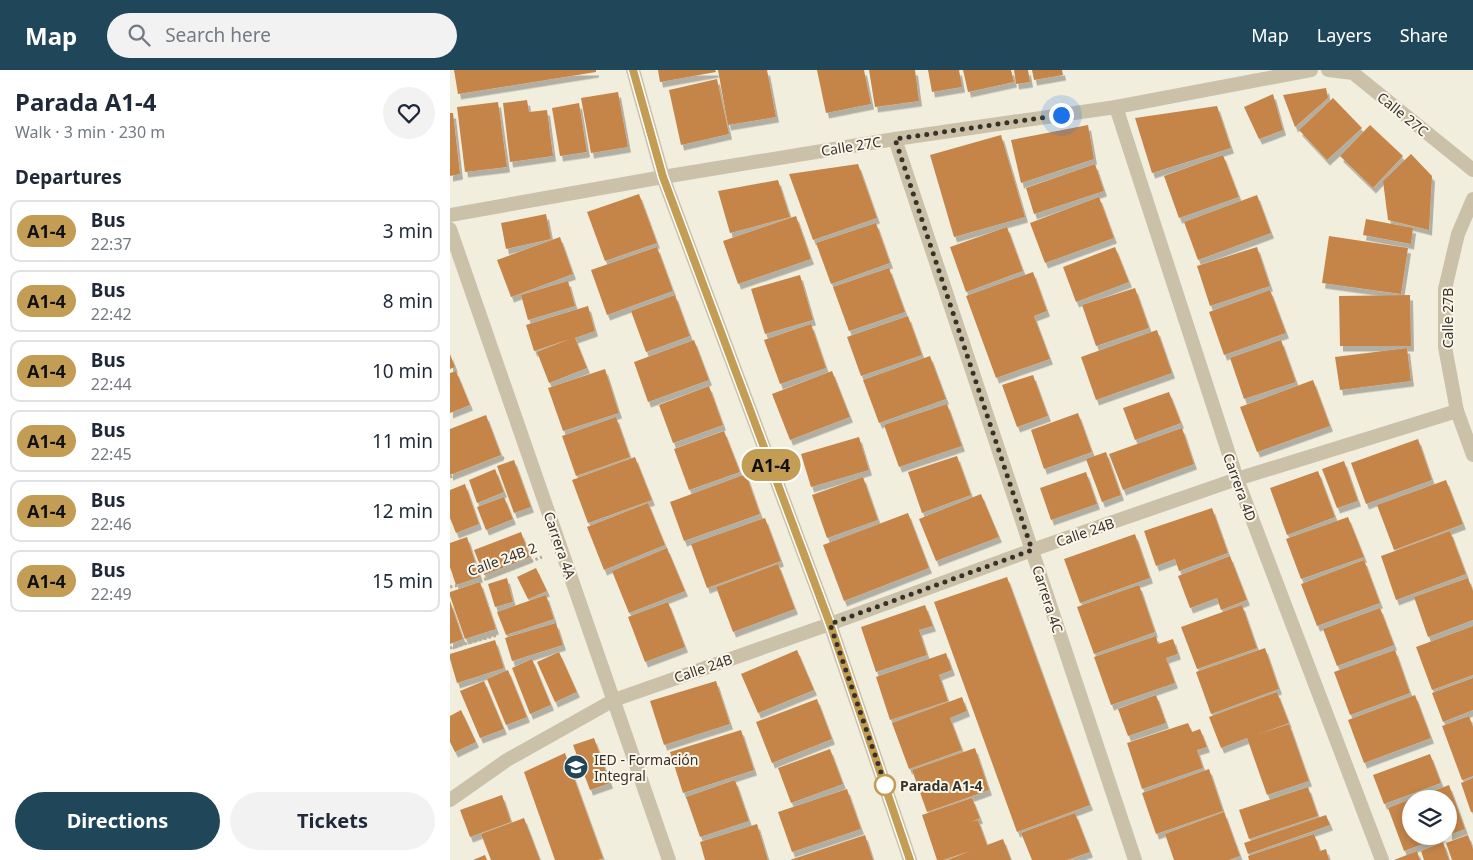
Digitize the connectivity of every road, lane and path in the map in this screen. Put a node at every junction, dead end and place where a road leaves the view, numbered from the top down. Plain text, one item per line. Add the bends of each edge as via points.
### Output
1 (633, 70) edge
2 (1311, 70) edge
3 (1328, 70) edge
4 (1116, 107) junction
5 (895, 139) junction
6 (1473, 170) edge
7 (663, 177) junction
8 (1473, 200) edge
9 (450, 215) edge
10 (450, 229) edge
11 (1457, 411) junction
12 (527, 450) junction
13 (1473, 455) edge
14 (450, 477) edge
15 (1237, 479) junction
16 (561, 548) junction
17 (1032, 550) junction
18 (450, 587) edge
19 (830, 624) junction
20 (498, 634) dead end
21 (450, 648) edge
22 (614, 700) junction
23 (450, 800) edge
24 (669, 860) edge
25 (910, 860) edge
26 (1135, 860) edge
27 (1382, 860) edge

1 - 7 street
2 - 4 street, Calle 27C
3 - 6 street, Calle 27C via 1353,73
4 - 5 street, Calle 27C
4 - 15 street, Carrera 4D
5 - 7 street, Calle 27C
5 - 17 street, Carrera 4C
7 - 9 street, Calle 27C
7 - 19 street
8 - 11 street, Calle 27B via 1458,234 1445,290 1445,347
10 - 12 street, Carrera 4A
11 - 13 street, Calle 27B
11 - 15 street, Calle 24B
12 - 14 path
12 - 16 street, Carrera 4A
15 - 17 street, Calle 24B
15 - 27 street, Carrera 4D
16 - 18 path, Calle 24B 2 via 483,580
16 - 22 street, Carrera 4A
17 - 19 street, Calle 24B
17 - 26 street, Carrera 4C
19 - 22 street, Calle 24B
19 - 25 street
20 - 21 path
22 - 23 street, Calle 24B via 507,760
22 - 24 street, Carrera 4A

